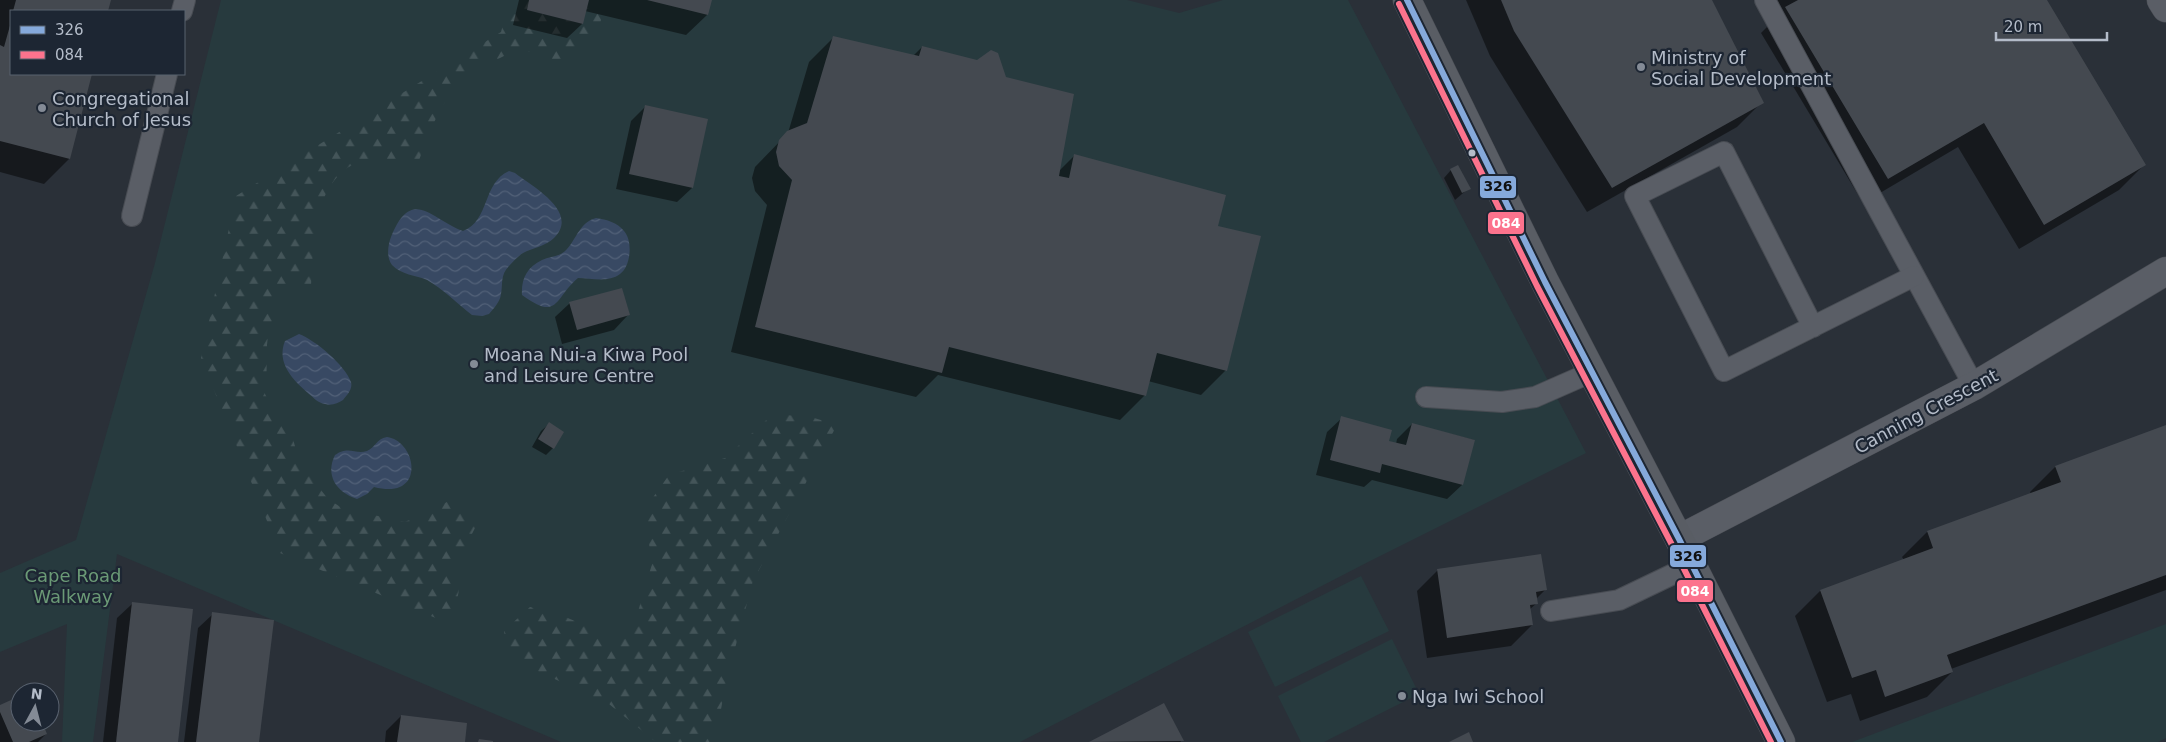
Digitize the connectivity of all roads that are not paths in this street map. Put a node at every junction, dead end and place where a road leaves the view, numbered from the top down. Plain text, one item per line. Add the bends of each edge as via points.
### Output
1 (1407, 0) edge
2 (1764, 0) edge
3 (2161, 0) edge
4 (2166, 8) edge
5 (167, 75) edge
6 (132, 216) dead end
7 (2166, 271) edge
8 (1914, 276) junction
9 (1813, 327) junction
10 (1592, 372) junction
11 (1974, 386) junction
12 (1426, 397) dead end
13 (1679, 539) junction
14 (1692, 565) junction
15 (1551, 612) dead end
16 (1781, 742) edge

1 - 10 main road
2 - 8 lane
3 - 4 street
5 - 6 lane
7 - 11 street, Canning Crescent
8 - 9 lane
8 - 11 lane
9 - 9 lane via 1724,371 1636,196 1724,152
10 - 12 lane via 1535,397 1502,402
10 - 13 main road
11 - 13 street, Canning Crescent
13 - 14 main road
14 - 15 lane via 1619,600
14 - 16 main road

